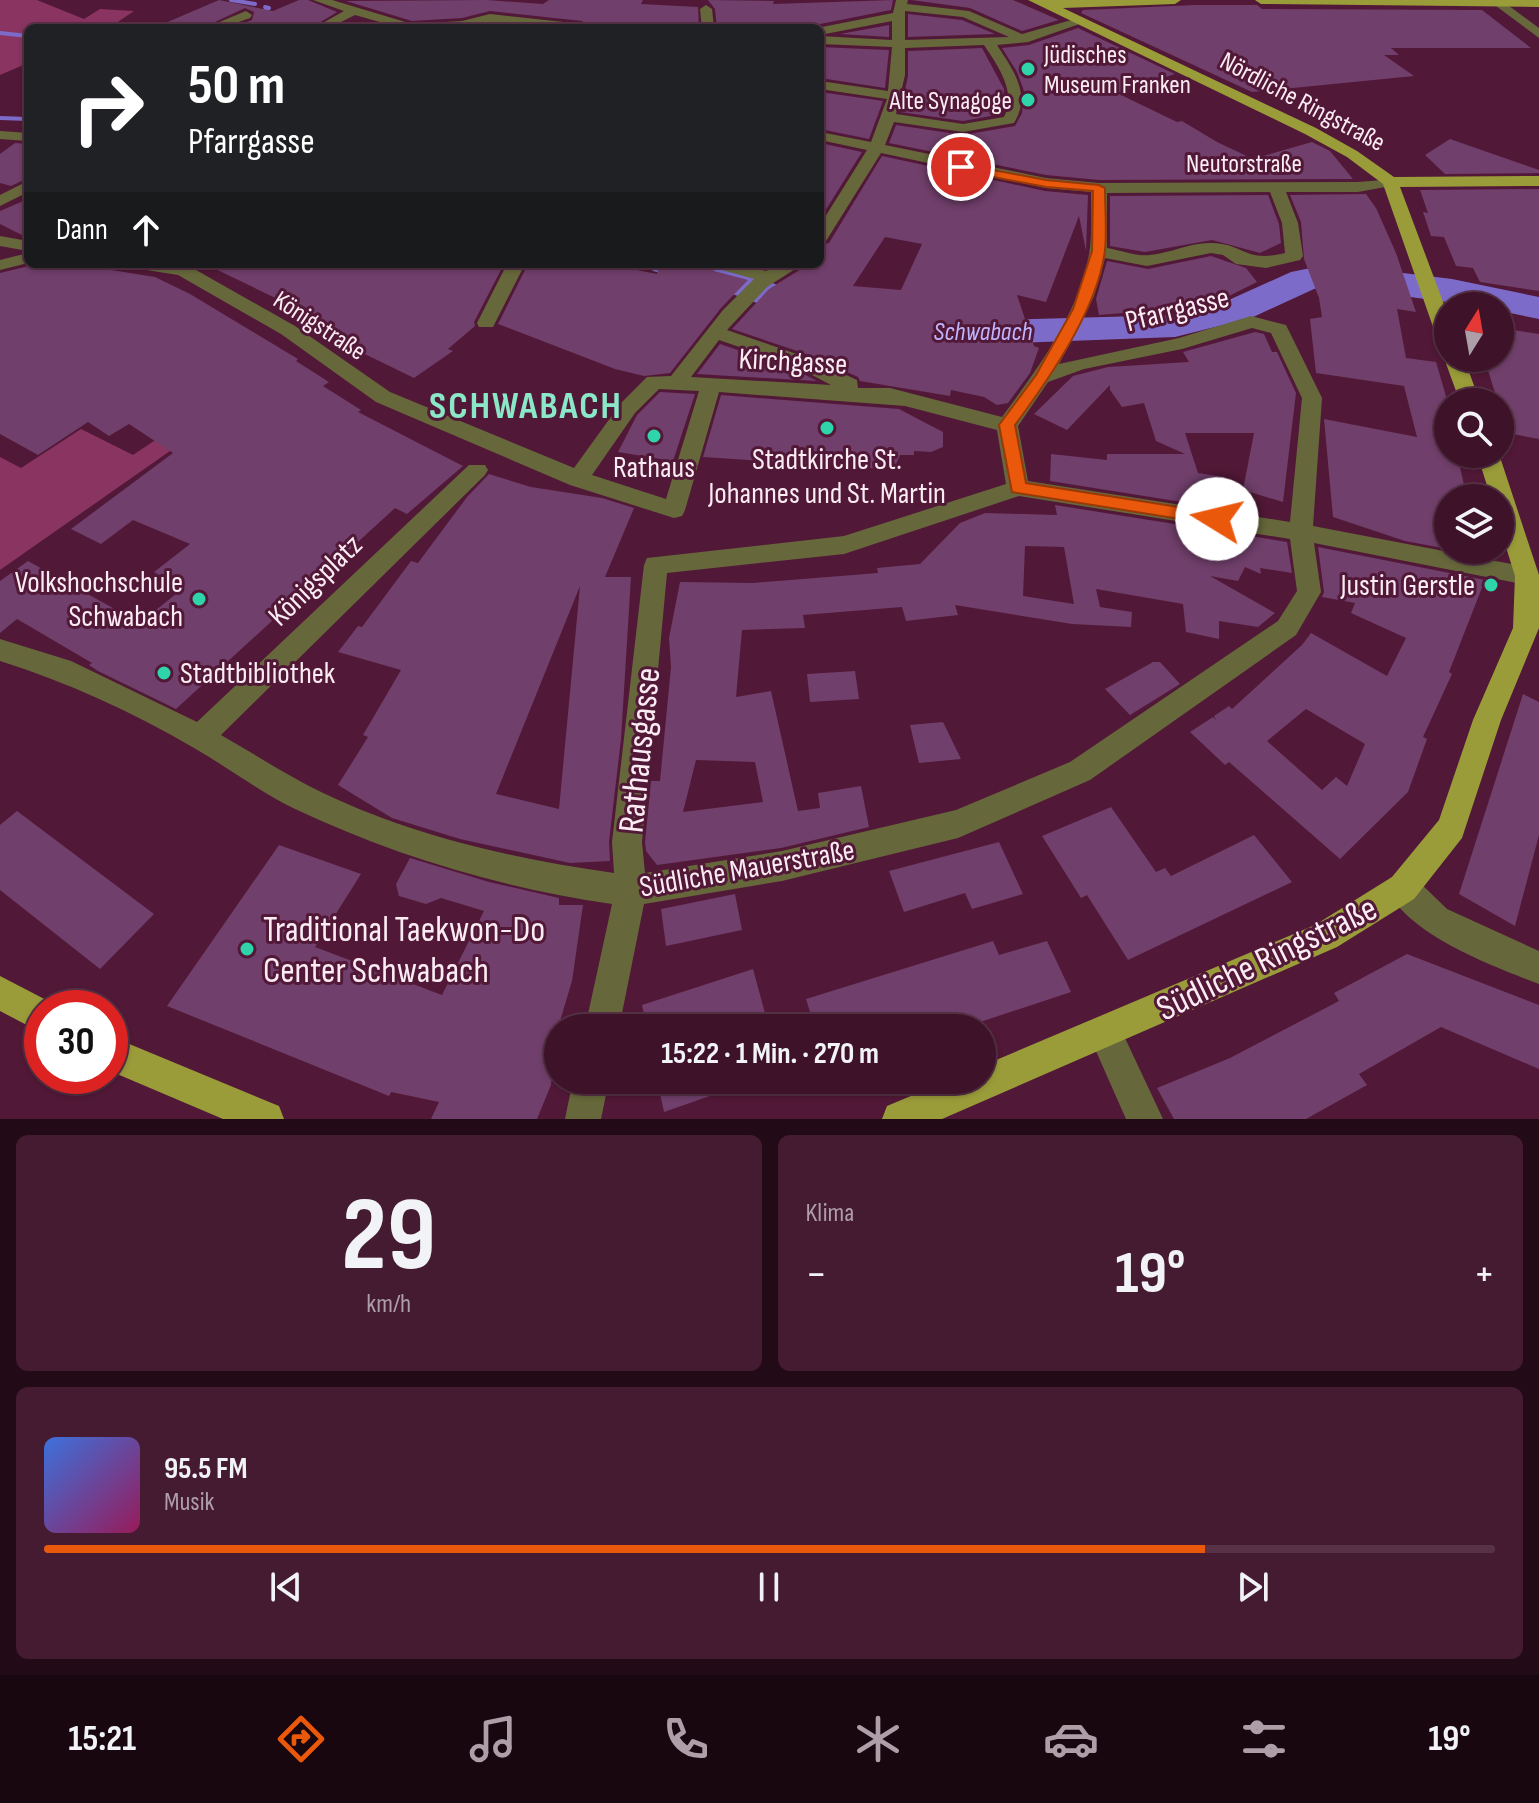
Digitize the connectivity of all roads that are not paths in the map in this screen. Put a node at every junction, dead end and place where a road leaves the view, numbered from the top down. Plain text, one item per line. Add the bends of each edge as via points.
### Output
1 (319, 0) edge
2 (1034, 0) edge
3 (1175, 0) edge
4 (1261, 0) edge
5 (1495, 1) edge
6 (1539, 3) edge
7 (502, 5) dead end
8 (1048, 6) junction
9 (900, 7) edge
10 (706, 9) dead end
11 (353, 11) junction
12 (246, 15) dead end
13 (490, 18) junction
14 (1082, 21) junction
15 (222, 24) edge
16 (328, 24) edge
17 (399, 24) edge
18 (430, 24) edge
19 (479, 24) edge
20 (479, 24) edge
21 (545, 24) edge
22 (708, 24) edge
23 (824, 30) edge
24 (1539, 34) edge
25 (1024, 39) junction
26 (824, 40) edge
27 (988, 42) junction
28 (900, 44) junction
29 (824, 86) edge
30 (895, 96) junction
31 (890, 117) junction
32 (0, 135) edge
33 (24, 137) edge
34 (824, 137) edge
35 (879, 148) junction
36 (1539, 181) edge
37 (1390, 182) junction
38 (1275, 185) junction
39 (24, 188) edge
40 (1099, 188) junction
41 (0, 201) edge
42 (824, 231) edge
43 (0, 241) edge
44 (24, 245) edge
45 (1098, 251) junction
46 (24, 259) edge
47 (0, 265) edge
48 (169, 268) edge
49 (192, 268) edge
50 (513, 268) edge
51 (732, 268) edge
52 (787, 268) edge
53 (183, 270) junction
54 (766, 280) junction
55 (1434, 301) edge
56 (486, 323) dead end
57 (1279, 329) joint
58 (718, 333) junction
59 (1047, 370) junction
60 (677, 382) junction
61 (711, 386) junction
62 (905, 399) junction
63 (1007, 425) junction
64 (1493, 468) edge
65 (477, 470) dead end
66 (578, 479) junction
67 (1018, 488) junction
68 (1301, 532) junction
69 (1533, 578) edge
70 (0, 650) edge
71 (200, 737) junction
72 (1403, 888) junction
73 (631, 891) junction
74 (1539, 968) edge
75 (0, 993) edge
76 (24, 1006) edge
77 (605, 1014) edge
78 (1105, 1033) junction
79 (128, 1061) edge
80 (588, 1094) edge
81 (266, 1119) edge
82 (583, 1119) edge
83 (900, 1119) edge
84 (1145, 1119) edge

1 - 11 street
2 - 8 main road, Nördliche Ringstraße
3 - 8 main road
4 - 5 main road
5 - 6 main road
5 - 24 street
7 - 13 street
8 - 14 main road, Nördliche Ringstraße
9 - 23 street
9 - 25 street via 965,14
9 - 28 street
10 - 22 street
11 - 16 street
11 - 17 street
12 - 15 street
13 - 19 street
13 - 21 street
14 - 25 street
14 - 37 main road, Nördliche Ringstraße via 1362,159
18 - 20 street
25 - 27 street
26 - 28 street
27 - 28 street
27 - 31 street via 1016,91 1009,120 963,128
28 - 30 street
29 - 30 street
30 - 31 street
31 - 35 street
32 - 33 street
34 - 35 street, Neutorstraße
35 - 40 street, Neutorstraße via 989,174
35 - 42 street
36 - 37 main road
37 - 38 street, Neutorstraße via 1358,187
37 - 55 main road, Nördliche Ringstraße
38 - 40 street, Neutorstraße
38 - 45 street via 1290,223 1294,256 1266,263 1211,248 1147,261
39 - 41 street
40 - 45 street
43 - 44 street
45 - 59 street via 1080,309
46 - 47 street
48 - 53 street, Königstraße
49 - 53 street
50 - 56 street
51 - 54 street
52 - 54 street
53 - 66 street, Königstraße via 288,330 383,397
54 - 58 street
57 - 59 street, Pfarrgasse via 1251,322 1182,343
57 - 68 street, Südliche Mauerstraße via 1312,398
58 - 60 street
58 - 62 street via 806,363 832,381
59 - 63 street
60 - 61 street, Kirchgasse
60 - 66 street via 654,382 628,408
61 - 62 street, Kirchgasse
61 - 66 street via 674,510
62 - 63 street
63 - 67 street
64 - 69 main road
65 - 71 street, Königsplatz
67 - 68 street
67 - 73 street, Rathausgasse via 844,545 656,565 627,842
68 - 69 street
68 - 73 street, Südliche Mauerstraße via 1309,592 1287,628 1080,771 958,824 782,866
69 - 72 main road, Südliche Ringstraße via 1526,628 1487,720 1451,828
70 - 71 street, Südliche Mauerstraße via 62,669
71 - 73 street, Südliche Mauerstraße via 301,797 400,839 545,879
72 - 74 street via 1436,920
72 - 78 main road, Südliche Ringstraße via 1326,936
73 - 77 street, Rathausgasse
75 - 76 main road
78 - 83 main road, Südliche Ringstraße
78 - 84 street
79 - 81 main road
80 - 82 street

